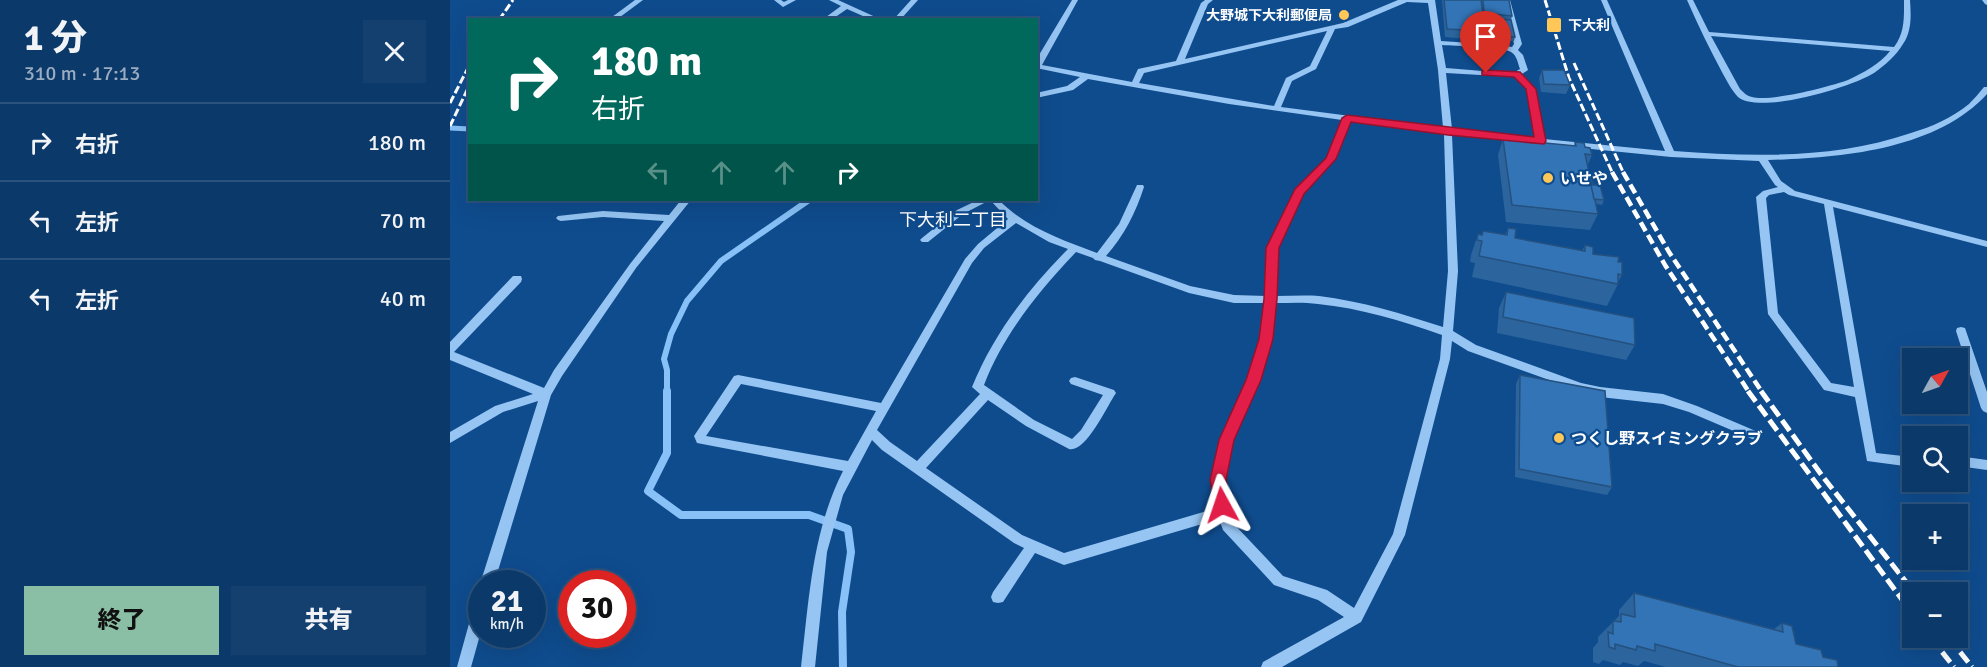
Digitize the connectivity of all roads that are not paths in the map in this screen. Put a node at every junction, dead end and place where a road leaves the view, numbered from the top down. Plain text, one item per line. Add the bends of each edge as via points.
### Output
1 (640, 0) edge
2 (777, 0) edge
3 (793, 0) edge
4 (832, 0) edge
5 (915, 0) edge
6 (1075, 0) edge
7 (1402, 0) edge
8 (1431, 0) edge
9 (1504, 0) edge
10 (1604, 0) edge
11 (1690, 0) edge
12 (1907, 0) edge
13 (1208, 2) edge
14 (846, 6) junction
15 (614, 18) edge
16 (828, 18) edge
17 (874, 18) edge
18 (898, 18) edge
19 (1332, 28) junction
20 (1708, 34) junction
21 (1438, 43) junction
22 (1895, 49) junction
23 (1514, 50) junction
24 (1179, 63) junction
25 (1038, 64) edge
26 (1038, 66) edge
27 (1442, 70) junction
28 (1517, 74) junction
29 (1088, 76) junction
30 (1135, 84) junction
31 (1985, 95) edge
32 (1038, 96) edge
33 (1277, 107) junction
34 (1347, 118) junction
35 (1448, 132) junction
36 (1540, 141) junction
37 (1671, 154) junction
38 (1762, 158) junction
39 (1140, 188) dead end
40 (1784, 189) junction
41 (685, 201) edge
42 (983, 201) edge
43 (995, 201) edge
44 (1828, 203) junction
45 (561, 218) dead end
46 (670, 218) junction
47 (1015, 219) junction
48 (925, 240) dead end
49 (1987, 244) edge
50 (1074, 249) junction
51 (1098, 258) junction
52 (517, 279) dead end
53 (1271, 299) junction
54 (1961, 331) dead end
55 (1448, 333) junction
56 (450, 349) edge
57 (450, 355) edge
58 (1075, 381) dead end
59 (988, 393) junction
60 (1859, 393) junction
61 (546, 394) junction
62 (884, 408) junction
63 (1987, 408) edge
64 (871, 432) junction
65 (1754, 435) dead end
66 (450, 438) edge
67 (1902, 461) edge
68 (1968, 462) edge
69 (1987, 465) edge
70 (851, 467) junction
71 (918, 468) junction
72 (1224, 512) junction
73 (1033, 545) junction
74 (491, 570) edge
75 (998, 597) dead end
76 (1356, 617) junction
77 (469, 648) edge
78 (464, 667) edge
79 (808, 667) edge
80 (1268, 667) edge

1 - 15 street
2 - 3 street via 783,5
4 - 14 street
5 - 18 street
6 - 25 street
7 - 8 street
7 - 19 street via 1361,20
8 - 21 street
9 - 23 street via 1508,2 1518,44
10 - 37 street
11 - 20 street
12 - 22 street via 1909,10 1903,39
13 - 24 street
14 - 16 street
14 - 17 street
19 - 24 street
19 - 33 street via 1313,67 1288,80
20 - 22 street
20 - 22 street via 1737,92 1755,100 1808,94 1856,80 1879,67
21 - 23 street
21 - 27 street
23 - 28 street via 1524,70
24 - 30 street via 1142,71
26 - 29 street
27 - 28 street
27 - 35 street
28 - 36 street via 1531,89
29 - 30 street
29 - 32 street via 1070,88
30 - 33 street
31 - 38 street via 1943,124 1877,147
33 - 34 street
34 - 35 street
34 - 53 street via 1331,159 1299,192 1272,248
35 - 36 street
35 - 55 street via 1453,271
36 - 37 street
37 - 38 street
38 - 40 street
39 - 51 street via 1124,226
40 - 44 street
40 - 60 street via 1761,197 1773,314 1828,387
41 - 46 street
42 - 48 street via 960,212
43 - 47 street
44 - 49 street
44 - 60 street
45 - 46 street via 603,214
46 - 61 street
47 - 50 street
47 - 62 street via 968,261
50 - 51 street
50 - 59 street via 1057,264 998,343 978,387
51 - 53 street via 1189,290 1234,299
52 - 56 street
53 - 55 street via 1318,300 1362,308
53 - 72 street via 1266,339 1254,380 1226,440 1218,480
54 - 63 street
55 - 65 street via 1472,348 1580,387 1663,399
55 - 76 street via 1445,359 1398,535
57 - 61 street
58 - 59 street via 1110,393 1085,434 1073,445 1030,423
59 - 71 street
60 - 67 street via 1870,457
61 - 66 street via 499,409
61 - 74 street
62 - 64 street
62 - 70 street via 738,379 700,436 701,440
64 - 70 street
64 - 71 street
68 - 69 street
70 - 79 street via 824,534
71 - 73 street via 1018,539
72 - 73 street via 1064,559
72 - 76 street via 1227,526 1279,580 1322,595
73 - 75 street
76 - 80 street
77 - 78 street

